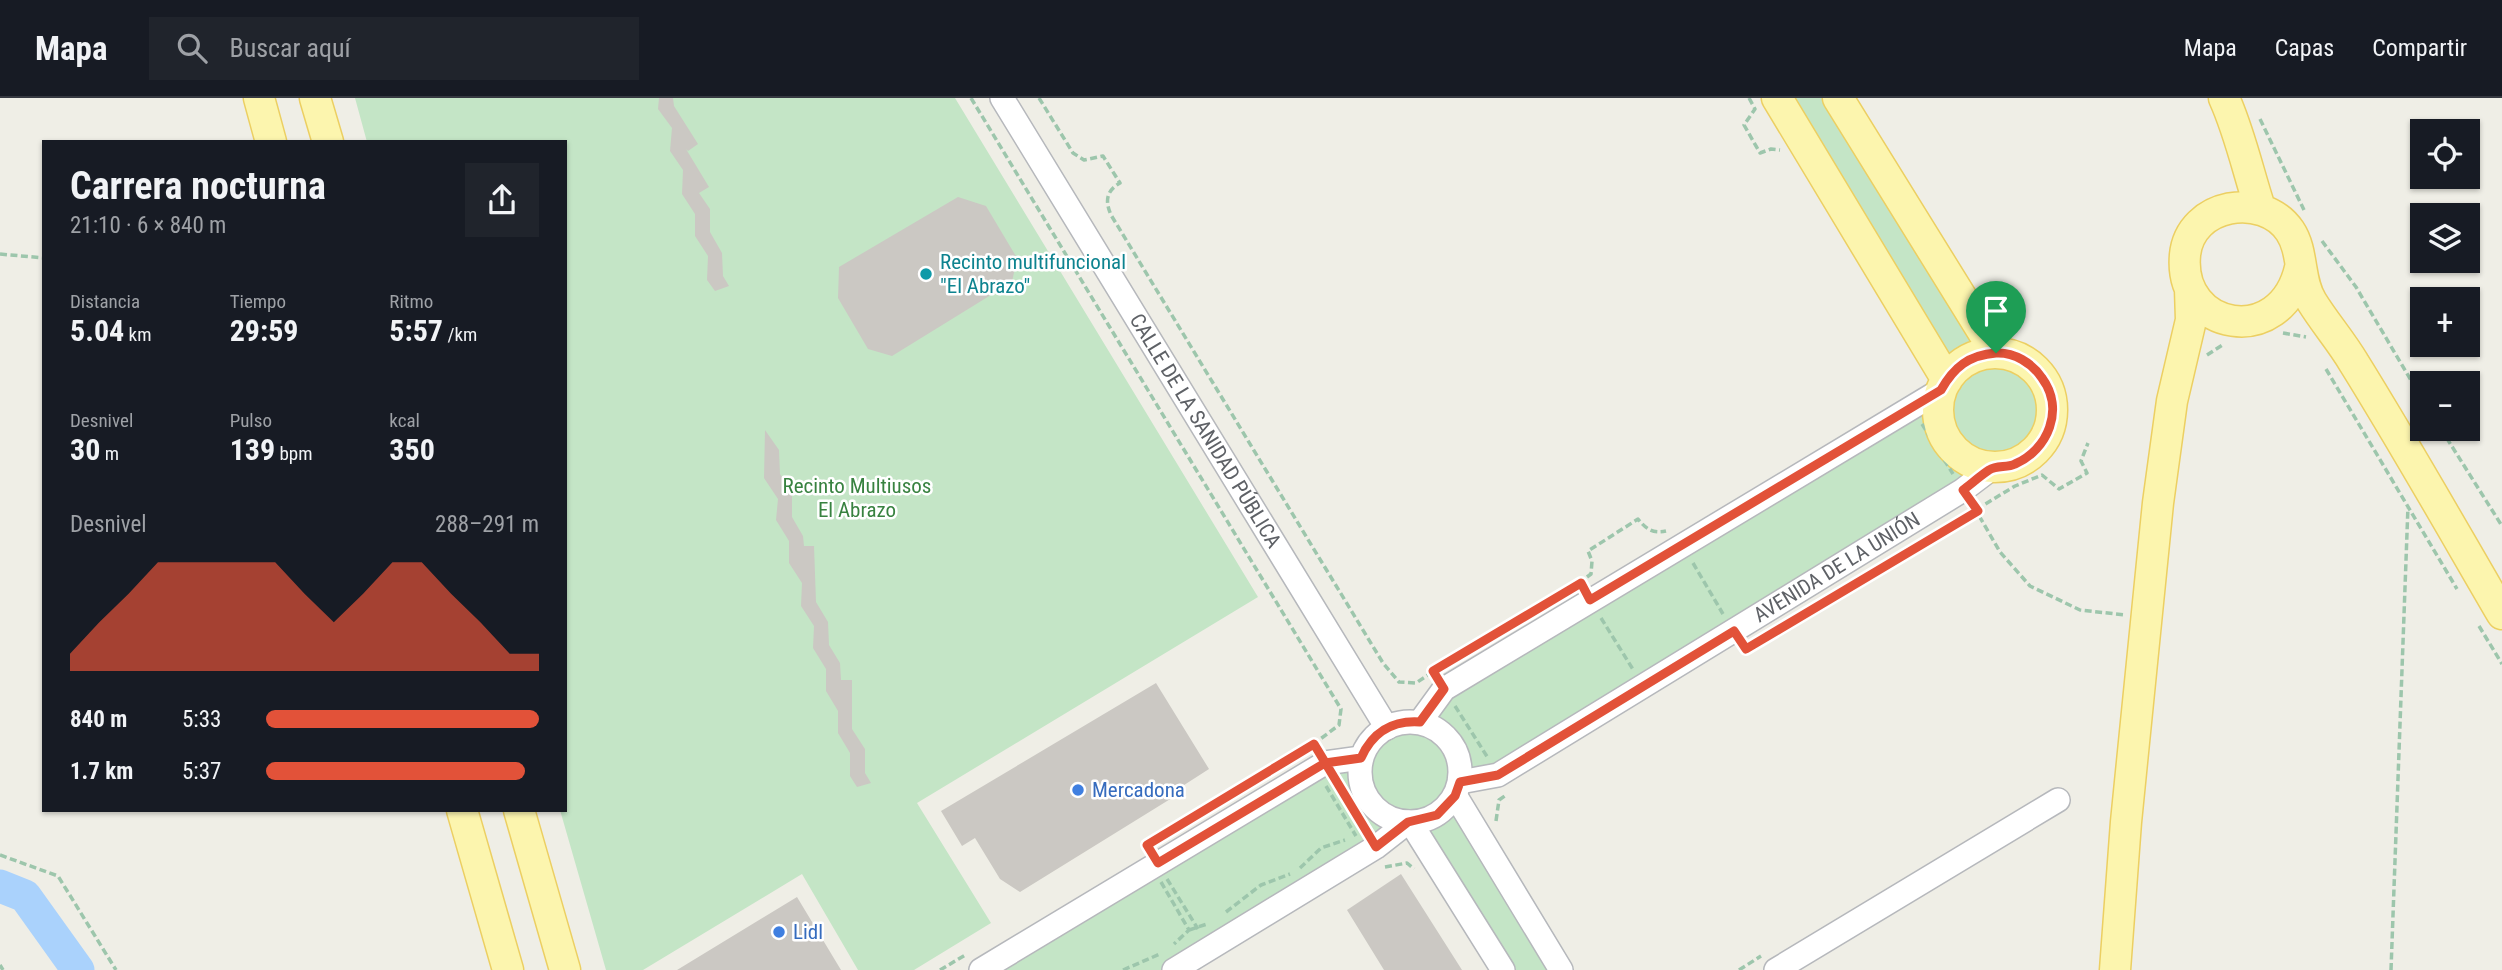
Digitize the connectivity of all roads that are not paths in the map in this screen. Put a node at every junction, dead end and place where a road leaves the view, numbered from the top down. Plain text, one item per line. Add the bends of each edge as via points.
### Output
1 (259, 98) edge
2 (315, 98) edge
3 (1002, 98) edge
4 (1777, 98) edge
5 (1838, 98) edge
6 (2224, 98) edge
7 (270, 140) edge
8 (327, 140) edge
9 (2240, 152) junction
10 (2260, 208) junction
11 (2207, 219) junction
12 (2300, 268) junction
13 (2190, 289) junction
14 (2274, 323) junction
15 (2233, 331) junction
16 (2322, 336) junction
17 (1996, 353) junction
18 (1944, 385) junction
19 (2172, 401) junction
20 (1992, 468) junction
21 (2488, 616) edge
22 (1420, 722) junction
23 (1387, 728) junction
24 (1361, 758) junction
25 (1457, 789) junction
26 (2058, 800) dead end
27 (463, 812) edge
28 (520, 812) edge
29 (1410, 822) junction
30 (977, 960) edge
31 (1786, 967) edge
32 (508, 970) edge
33 (565, 970) edge
34 (1174, 970) edge
35 (1503, 970) edge
36 (1561, 970) edge
37 (2115, 970) edge

1 - 7 main road
2 - 8 main road
3 - 23 street, CALLE DE LA SANIDAD PÚBLICA
4 - 18 main road
5 - 17 main road
6 - 9 main road via 2237,126
9 - 10 main road
9 - 11 main road via 2233,188
10 - 11 main road via 2222,209
10 - 12 main road via 2290,232
11 - 13 main road via 2193,233 2186,251
12 - 14 main road via 2296,286
12 - 16 main road
13 - 15 main road
13 - 19 main road via 2191,320
14 - 15 main road via 2254,321
14 - 16 main road via 2309,320
15 - 19 main road via 2217,330 2190,358
16 - 21 main road via 2355,364
17 - 18 main road via 1963,362
17 - 20 main road via 2021,360 2043,379 2052,398 2052,420 2047,436 2032,455 2012,466
18 - 20 main road via 1938,412 1942,432 1954,451 1971,463
18 - 22 street via 1439,680
19 - 37 main road via 2126,821
20 - 25 street, AVENIDA DE LA UNIÓN via 1643,685 1503,784
22 - 23 street
22 - 25 street via 1435,728 1452,744 1460,766
23 - 24 street via 1368,743
24 - 29 street via 1359,774 1370,803 1381,814
24 - 30 street via 1320,762 1157,869
25 - 29 street via 1437,815
25 - 36 street
26 - 31 street
27 - 32 main road
28 - 33 main road
29 - 34 street via 1382,857
29 - 35 street via 1429,869

